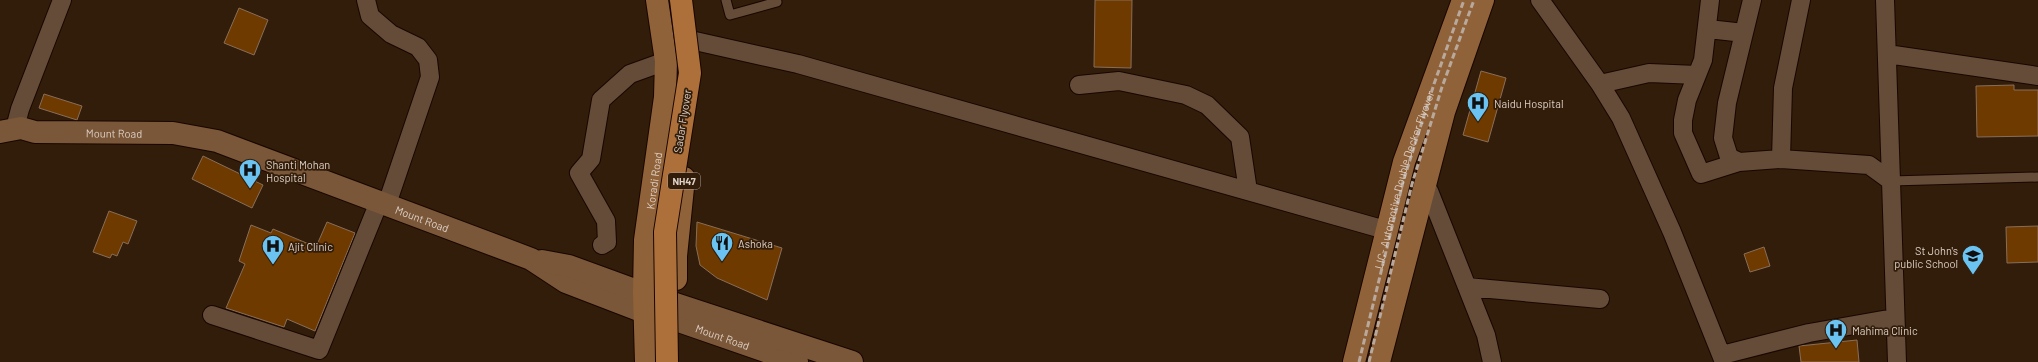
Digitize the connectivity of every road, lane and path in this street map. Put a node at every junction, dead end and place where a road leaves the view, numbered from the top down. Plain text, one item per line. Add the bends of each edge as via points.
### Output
1 (62, 0) edge
2 (366, 0) edge
3 (657, 0) edge
4 (670, 0) edge
5 (681, 0) edge
6 (690, 0) edge
7 (726, 0) edge
8 (776, 0) edge
9 (1456, 0) edge
10 (1463, 0) edge
11 (1483, 0) edge
12 (1490, 0) edge
13 (1540, 0) edge
14 (1710, 0) edge
15 (1752, 0) edge
16 (1801, 0) edge
17 (1885, 0) edge
18 (1708, 29) junction
19 (1744, 33) junction
20 (695, 41) junction
21 (1887, 54) junction
22 (666, 61) junction
23 (1697, 74) junction
24 (2038, 76) edge
25 (1600, 84) junction
26 (1079, 85) dead end
27 (17, 131) edge
28 (0, 147) edge
29 (1781, 159) junction
30 (1739, 162) junction
31 (2038, 177) edge
32 (1891, 181) junction
33 (1248, 191) junction
34 (1429, 191) junction
35 (383, 203) junction
36 (1382, 229) junction
37 (602, 245) dead end
38 (1467, 287) junction
39 (1600, 299) dead end
40 (644, 303) junction
41 (676, 312) junction
42 (212, 315) dead end
43 (1894, 318) junction
44 (1723, 358) edge
45 (646, 362) edge
46 (658, 362) edge
47 (667, 362) edge
48 (678, 362) edge
49 (798, 362) edge
50 (852, 362) edge
51 (1347, 362) edge
52 (1354, 362) edge
53 (1379, 362) edge
54 (1384, 362) edge
55 (1492, 362) edge
56 (1897, 362) edge

1 - 27 street via 20,109
2 - 35 street via 370,16 391,34 418,47 428,60 430,77
3 - 22 main road, Koradi Road / NH47
4 - 46 highway, Sadar Flyover via 678,52 678,76 656,238 654,282
5 - 47 highway, Sadar Flyover, bridge via 690,73 665,232
6 - 20 main road, NH47
7 - 8 lane via 730,15 777,2
9 - 36 street via 1419,96
10 - 52 main road, LIC- Automotive Double Decker Flyover via 1404,162
11 - 53 main road, LIC- Automotive Double Decker Flyover via 1444,112
12 - 34 street via 1450,110
13 - 25 street
14 - 18 street
15 - 19 street
16 - 29 street via 1783,88
17 - 21 street
18 - 19 street
18 - 23 street via 1703,60
19 - 30 street via 1727,103 1724,138 1730,157
20 - 33 street via 798,64
20 - 41 main road, NH47 via 695,105 680,201 676,256
21 - 24 street
21 - 32 street
22 - 37 street via 630,74 601,100 591,159 579,173 606,221 607,242
22 - 40 main road, Koradi Road / NH47 via 665,97 646,240
23 - 25 street via 1649,73
23 - 30 street via 1687,100 1683,133 1701,174
25 - 44 street via 1622,118
26 - 33 street via 1119,81 1186,94 1207,105 1240,137
27 - 28 street via 24,141
27 - 35 street, Mount Road via 172,133 210,140
29 - 30 street
29 - 32 street via 1869,165
31 - 32 lane
32 - 43 street
33 - 36 street
34 - 38 street
34 - 54 street
35 - 40 street, Mount Road via 531,259 566,282
35 - 42 street via 319,350
36 - 51 street
38 - 39 street
38 - 55 street via 1486,335
40 - 41 street, Mount Road
40 - 45 main road, Koradi Road
41 - 48 main road, NH47
41 - 49 street, Mount Road
41 - 50 street
43 - 44 street via 1809,333
43 - 56 street

